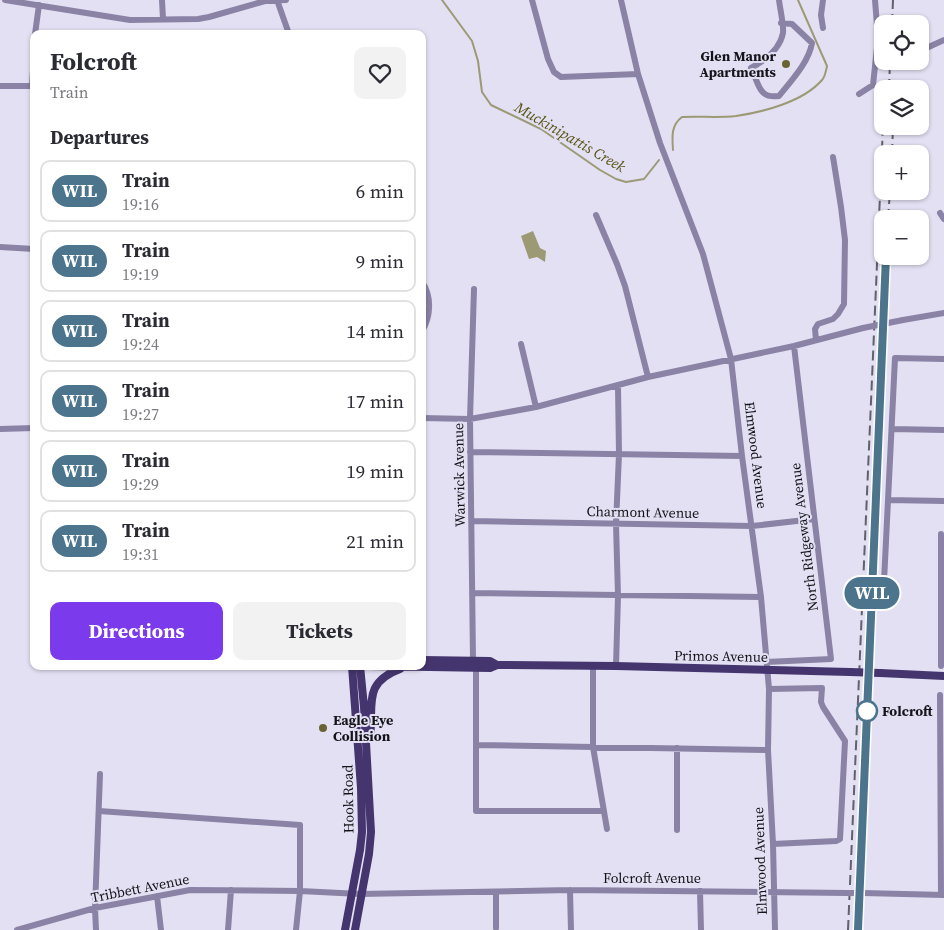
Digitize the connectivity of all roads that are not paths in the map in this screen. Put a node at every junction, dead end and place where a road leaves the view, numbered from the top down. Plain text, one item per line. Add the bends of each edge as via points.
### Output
1 (5, 0) edge
2 (162, 0) edge
3 (277, 0) edge
4 (286, 0) edge
5 (532, 0) edge
6 (621, 0) edge
7 (779, 0) edge
8 (823, 0) edge
9 (876, 0) edge
10 (39, 5) junction
11 (163, 19) junction
12 (781, 23) junction
13 (823, 28) dead end
14 (36, 30) edge
15 (288, 30) edge
16 (944, 40) edge
17 (929, 47) edge
18 (638, 74) junction
19 (0, 86) edge
20 (30, 86) edge
21 (859, 94) dead end
22 (833, 157) dead end
23 (596, 215) dead end
24 (0, 247) edge
25 (30, 249) edge
26 (474, 289) dead end
27 (426, 290) edge
28 (944, 313) edge
29 (426, 325) edge
30 (816, 340) junction
31 (521, 344) dead end
32 (794, 346) junction
33 (731, 359) junction
34 (944, 359) edge
35 (648, 377) junction
36 (618, 386) junction
37 (536, 407) junction
38 (426, 418) edge
39 (470, 419) junction
40 (30, 428) edge
41 (0, 429) edge
42 (892, 429) junction
43 (944, 430) edge
44 (470, 452) junction
45 (619, 454) junction
46 (742, 456) junction
47 (888, 500) junction
48 (944, 501) edge
49 (814, 519) junction
50 (472, 521) junction
51 (616, 524) junction
52 (752, 526) junction
53 (941, 534) dead end
54 (943, 568) edge
55 (472, 594) junction
56 (618, 596) junction
57 (761, 597) junction
58 (883, 602) dead end
59 (943, 636) edge
60 (426, 660) edge
61 (474, 664) junction
62 (426, 666) edge
63 (616, 666) junction
64 (766, 666) junction
65 (941, 666) dead end
66 (593, 667) junction
67 (352, 670) edge
68 (360, 670) edge
69 (398, 670) edge
70 (944, 676) edge
71 (768, 689) junction
72 (940, 695) dead end
73 (476, 745) junction
74 (592, 748) junction
75 (677, 748) junction
76 (768, 750) junction
77 (367, 752) junction
78 (100, 774) dead end
79 (99, 811) junction
80 (603, 811) junction
81 (607, 829) dead end
82 (677, 830) dead end
83 (773, 844) junction
84 (230, 890) junction
85 (570, 890) junction
86 (300, 891) junction
87 (700, 891) junction
88 (496, 892) junction
89 (774, 892) junction
90 (351, 893) junction
91 (360, 894) junction
92 (942, 895) edge
93 (157, 896) junction
94 (95, 908) junction
95 (35, 928) edge
96 (496, 928) dead end
97 (17, 930) edge
98 (96, 930) edge
99 (161, 930) edge
100 (228, 930) edge
101 (296, 930) edge
102 (345, 930) edge
103 (355, 930) edge
104 (571, 930) edge
105 (702, 930) edge
106 (775, 930) edge

1 - 10 street
2 - 11 street
3 - 4 street
3 - 11 street via 209,17
3 - 15 street
5 - 18 street via 548,59 554,72 561,77
6 - 18 street, Elmwood Avenue
7 - 12 street
8 - 13 street
9 - 21 street via 878,38 873,84
10 - 11 street via 130,20
10 - 14 street
12 - 12 street via 783,32 776,47 764,61 751,68 765,96 779,96 811,52 812,43 792,24
16 - 17 street
18 - 33 street, Elmwood Avenue via 660,143 703,254
19 - 20 street
22 - 30 street via 844,240 844,304 833,319 818,324
23 - 35 street via 620,271
24 - 25 street
26 - 39 street, Warwick Avenue
27 - 29 street via 429,296
28 - 30 street, bridge
30 - 32 street
31 - 37 street
32 - 33 street
32 - 49 street, North Ridgeway Avenue
33 - 35 street
33 - 46 street, Elmwood Avenue
34 - 42 street via 895,358
35 - 36 street
36 - 37 street
36 - 45 street
37 - 39 street
38 - 39 street
39 - 44 street, Warwick Avenue
40 - 41 street
42 - 43 street
42 - 47 street
44 - 45 street
44 - 50 street, Warwick Avenue
45 - 46 street
45 - 51 street
46 - 52 street, Elmwood Avenue
47 - 48 street
47 - 58 street
49 - 52 street, Charmont Avenue
49 - 64 street, North Ridgeway Avenue via 831,659
50 - 51 street, Charmont Avenue
50 - 55 street, Warwick Avenue
51 - 52 street, Charmont Avenue
51 - 56 street
52 - 57 street, Elmwood Avenue
53 - 54 street
54 - 59 street
55 - 56 street
55 - 61 street, Warwick Avenue
56 - 57 street
56 - 63 street
57 - 64 street, Elmwood Avenue
59 - 65 street
60 - 61 main road, Primos Avenue
61 - 62 main road, Primos Avenue
61 - 66 main road, Primos Avenue via 490,661 497,665
61 - 73 street, Warwick Avenue
63 - 64 main road, Primos Avenue
63 - 66 main road, Primos Avenue
64 - 70 main road, Primos Avenue, bridge
64 - 71 street, Elmwood Avenue
66 - 74 street
67 - 90 main road, Hook Road via 362,832
68 - 77 main road, Hook Road
69 - 77 main road via 381,678 373,691
71 - 76 street, Elmwood Avenue
71 - 83 street via 822,688 823,707 845,741 840,839
72 - 92 street
73 - 74 street
73 - 80 street, Warwick Avenue via 476,811
74 - 75 street
74 - 80 street
75 - 76 street
75 - 82 street
76 - 83 street, Elmwood Avenue
77 - 91 main road, Hook Road via 371,832
78 - 79 street
79 - 86 street via 300,825
79 - 94 street
80 - 81 street
83 - 89 street, Elmwood Avenue
84 - 86 street, Tribbett Avenue
84 - 93 street, Tribbett Avenue via 190,890
84 - 100 street
85 - 87 street, Folcroft Avenue
85 - 88 street, Folcroft Avenue
85 - 104 street
86 - 90 street, Tribbett Avenue
86 - 101 street
87 - 89 street, Folcroft Avenue
87 - 105 street
88 - 91 street, Folcroft Avenue
88 - 96 street
89 - 92 street, Folcroft Avenue, bridge
89 - 106 street, Elmwood Avenue
90 - 91 street, Tribbett Avenue
90 - 102 main road, Hook Road
91 - 103 main road, Hook Road
93 - 94 street, Tribbett Avenue
93 - 99 street
94 - 95 street, Tribbett Avenue
94 - 98 street
95 - 97 street, Tribbett Avenue

